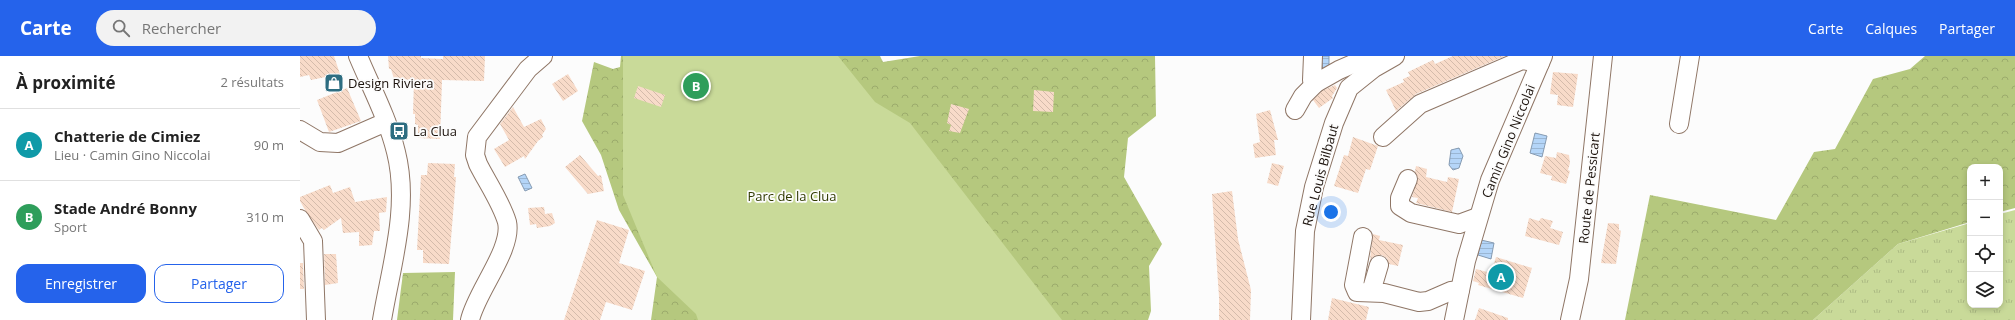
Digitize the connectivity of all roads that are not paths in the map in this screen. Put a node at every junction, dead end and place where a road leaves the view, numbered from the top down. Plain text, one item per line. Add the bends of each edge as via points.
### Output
1 (358, 56) edge
2 (543, 56) edge
3 (1313, 56) edge
4 (1371, 56) edge
5 (1395, 56) edge
6 (1603, 56) edge
7 (1690, 56) edge
8 (1542, 59) edge
9 (1316, 83) junction
10 (1295, 110) dead end
11 (386, 122) junction
12 (1679, 124) dead end
13 (300, 130) edge
14 (1382, 137) dead end
15 (1408, 179) dead end
16 (1478, 217) junction
17 (300, 219) edge
18 (1363, 237) dead end
19 (1379, 266) dead end
20 (1460, 290) junction
21 (1371, 292) junction
22 (316, 320) edge
23 (382, 320) edge
24 (470, 320) edge
25 (1301, 320) edge
26 (1454, 320) edge
27 (1570, 320) edge

1 - 11 street
2 - 24 street via 528,69 477,137 478,164 507,224 501,255
3 - 9 street via 1312,80
4 - 9 street
5 - 25 street, Rue Louis Bilbaut via 1374,68 1349,88 1334,123 1314,187 1305,231
6 - 27 street, Route de Pessicart via 1580,271
7 - 12 street
8 - 14 street via 1522,60 1420,104
8 - 16 street, Camin Gino Niccolai via 1490,180
9 - 10 street via 1303,96
11 - 13 street via 338,142 320,142
11 - 23 street via 397,158 400,206
15 - 16 street via 1400,198 1400,206 1411,213 1459,224
16 - 20 street, Camin Gino Niccolai
17 - 22 street via 313,241
18 - 21 street via 1354,285 1357,292
19 - 21 street
20 - 21 street via 1419,302
20 - 26 street, Camin Gino Niccolai

